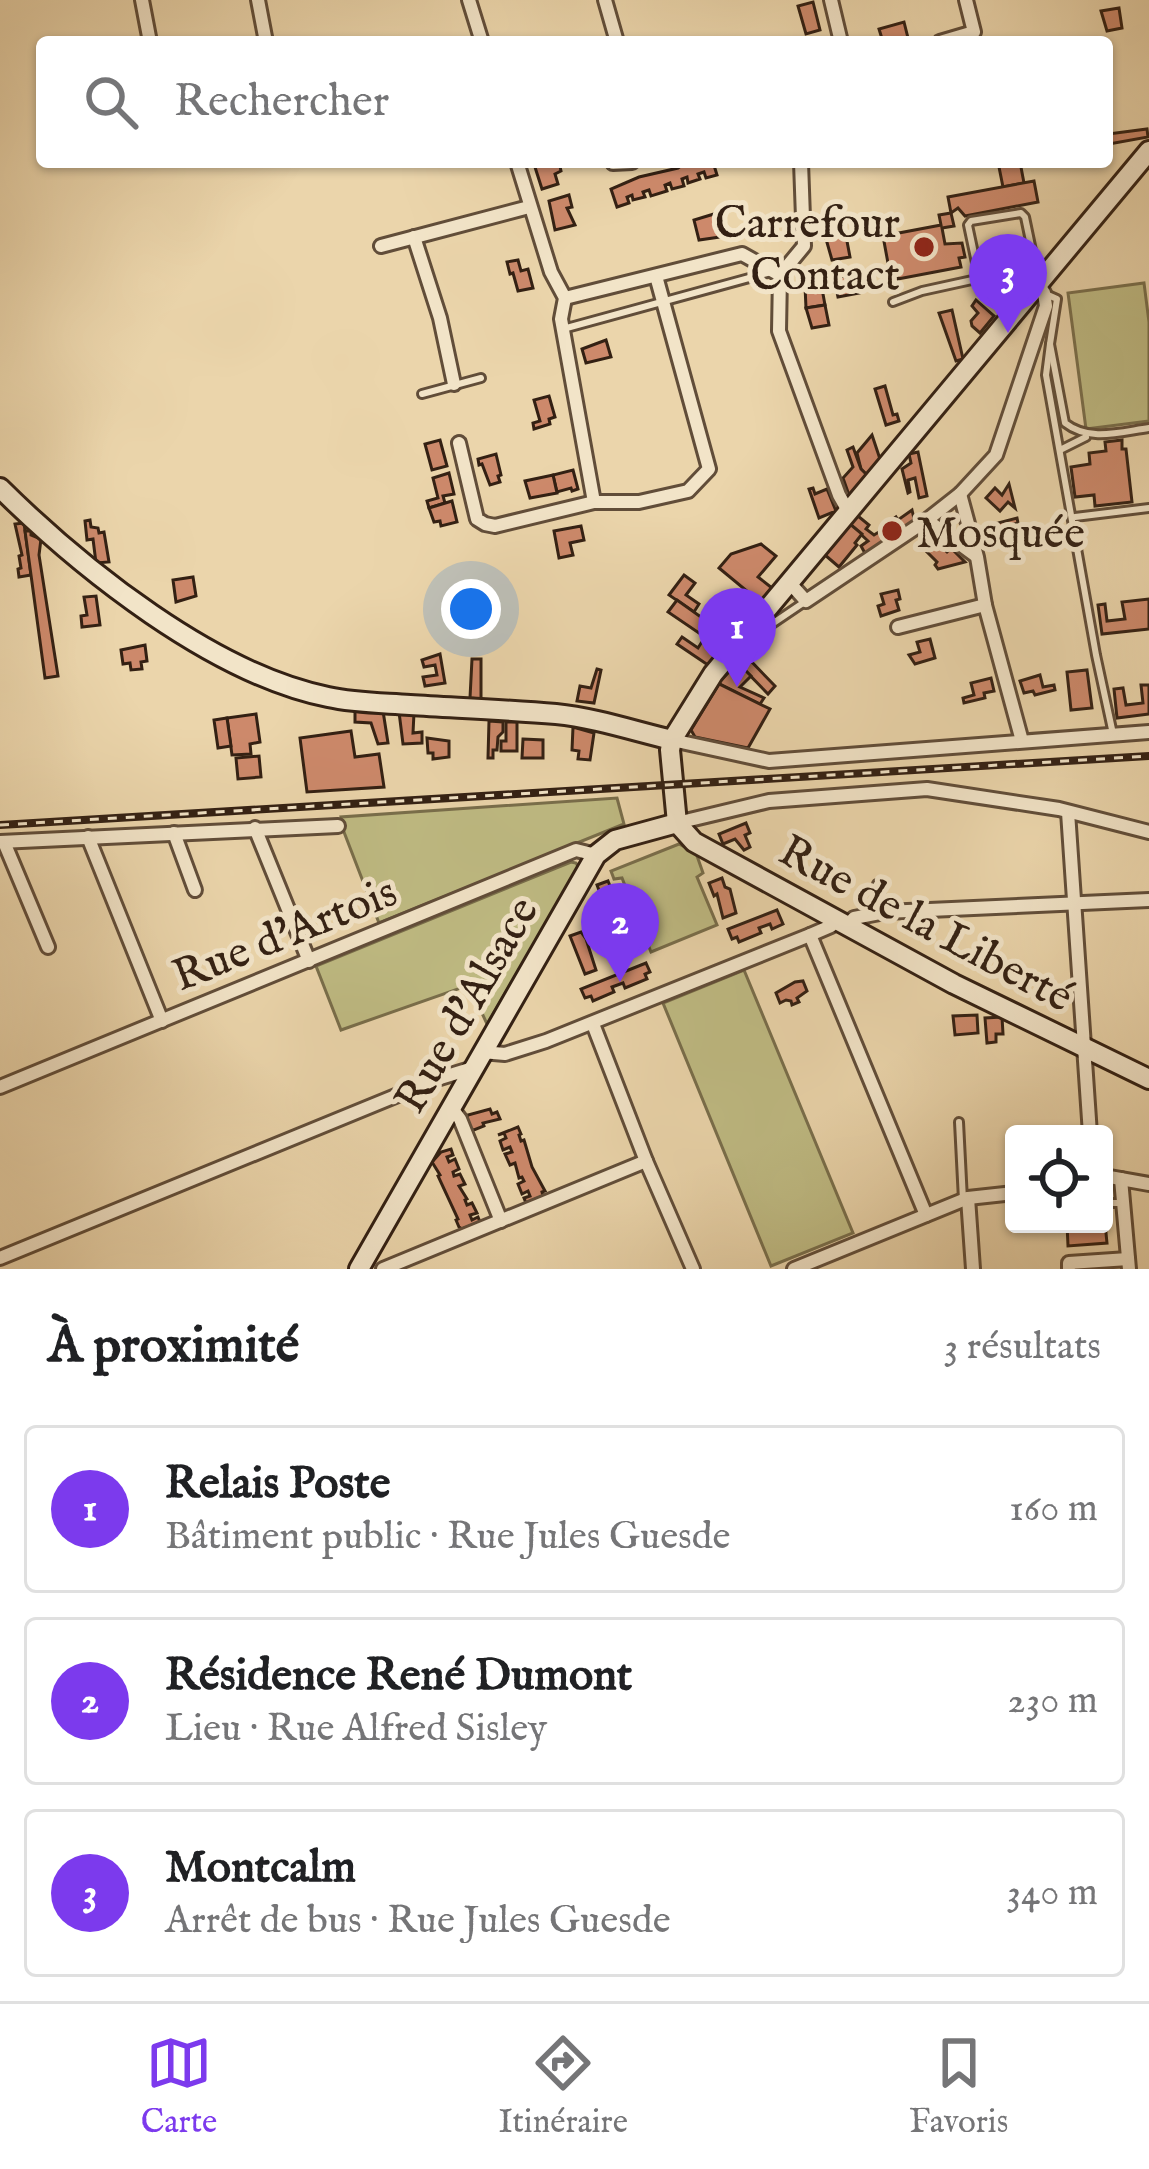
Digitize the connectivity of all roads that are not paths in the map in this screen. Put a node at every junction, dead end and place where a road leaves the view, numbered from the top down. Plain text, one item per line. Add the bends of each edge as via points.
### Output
1 (142, 0) edge
2 (258, 0) edge
3 (470, 0) edge
4 (604, 0) edge
5 (831, 0) edge
6 (966, 0) edge
7 (149, 36) edge
8 (265, 36) edge
9 (480, 36) edge
10 (615, 36) edge
11 (837, 36) edge
12 (960, 36) edge
13 (1149, 152) edge
14 (519, 168) edge
15 (801, 168) edge
16 (529, 207) junction
17 (414, 237) junction
18 (381, 246) dead end
19 (777, 273) junction
20 (656, 276) junction
21 (979, 277) junction
22 (1042, 279) junction
23 (565, 298) junction
24 (893, 302) dead end
25 (662, 303) junction
26 (562, 329) junction
27 (1051, 344) junction
28 (481, 379) dead end
29 (454, 384) junction
30 (422, 394) dead end
31 (1149, 428) edge
32 (1089, 436) junction
33 (459, 443) dead end
34 (1060, 450) junction
35 (0, 488) edge
36 (960, 494) junction
37 (594, 502) junction
38 (1149, 508) edge
39 (848, 511) junction
40 (1073, 517) junction
41 (927, 520) junction
42 (977, 557) junction
43 (789, 582) junction
44 (806, 601) junction
45 (985, 605) junction
46 (772, 624) dead end
47 (898, 627) dead end
48 (1149, 732) edge
49 (1113, 734) junction
50 (672, 740) junction
51 (1022, 741) junction
52 (1068, 812) junction
53 (677, 823) junction
54 (338, 826) dead end
55 (255, 828) junction
56 (1149, 832) edge
57 (174, 833) junction
58 (88, 837) junction
59 (2, 842) edge
60 (596, 855) junction
61 (877, 884) dead end
62 (195, 890) dead end
63 (1149, 900) edge
64 (1074, 903) junction
65 (885, 912) junction
66 (841, 923) junction
67 (810, 935) junction
68 (48, 947) dead end
69 (309, 961) junction
70 (162, 1021) junction
71 (593, 1024) junction
72 (1084, 1048) junction
73 (477, 1060) junction
74 (437, 1079) junction
75 (1149, 1079) edge
76 (0, 1087) edge
77 (454, 1101) junction
78 (959, 1122) dead end
79 (1089, 1125) edge
80 (646, 1161) junction
81 (1113, 1178) edge
82 (1121, 1179) junction
83 (1149, 1184) edge
84 (1005, 1194) edge
85 (965, 1199) junction
86 (1113, 1203) edge
87 (1124, 1203) junction
88 (926, 1215) junction
89 (501, 1221) junction
90 (0, 1258) edge
91 (1129, 1264) edge
92 (358, 1269) edge
93 (383, 1269) edge
94 (693, 1269) edge
95 (794, 1269) edge
96 (973, 1269) edge
97 (1070, 1269) edge

1 - 7 street
2 - 8 street
3 - 9 street
4 - 10 street
5 - 11 street
6 - 12 street via 974,32
13 - 22 street
14 - 16 street
15 - 19 street via 804,246
16 - 17 street
16 - 23 street
17 - 18 street
17 - 29 street
19 - 20 street via 742,254
19 - 25 lane
19 - 39 street via 779,331
20 - 23 street
20 - 25 street
21 - 22 lane
21 - 22 lane via 970,221 1021,213
21 - 24 lane
22 - 27 lane via 1057,299
22 - 36 street via 1046,306 996,455
22 - 39 street
23 - 26 street
25 - 26 lane
25 - 37 street via 709,470 688,490
26 - 37 street
27 - 32 lane via 1065,423
27 - 34 lane via 1046,375
28 - 29 lane
29 - 30 lane
31 - 32 lane
32 - 34 lane
33 - 37 street via 484,524
34 - 40 lane
35 - 50 street via 105,579 267,680 352,701 562,715
36 - 41 street
36 - 42 street
38 - 40 lane
39 - 43 street
40 - 49 lane
41 - 42 street
41 - 44 street
42 - 45 street
43 - 44 street
43 - 50 street via 713,674
44 - 46 lane
45 - 47 street
45 - 51 street
48 - 49 street
49 - 51 street
50 - 51 street via 769,760
50 - 53 street
52 - 53 street via 927,789 769,801
52 - 56 street
52 - 64 street
53 - 60 street via 615,840
53 - 66 street, Rue de la Liberté via 694,842
54 - 55 street
55 - 57 street
55 - 69 street
57 - 58 street
57 - 62 street
58 - 59 street
58 - 70 street
59 - 68 street
60 - 69 street, Rue d'Artois via 576,850
60 - 73 street, Rue d'Alsace
61 - 65 lane
63 - 64 street
64 - 65 street
64 - 72 street
65 - 66 street
66 - 67 street
66 - 72 street, Rue de la Liberté
67 - 71 street
67 - 88 street
69 - 70 street, Rue d'Artois
70 - 76 street, Rue d'Artois
71 - 73 street
71 - 80 street
72 - 75 street, Rue de la Liberté
72 - 79 street
73 - 74 street
73 - 77 street, Rue d'Alsace
74 - 77 street
74 - 90 street
77 - 89 street
77 - 92 street, Rue d'Alsace
78 - 85 lane
80 - 89 street
80 - 94 street
81 - 82 street
82 - 83 street
82 - 87 street
84 - 85 street
85 - 88 street
85 - 96 street
86 - 87 lane
87 - 91 street
88 - 95 street
89 - 93 street
91 - 97 street via 1069,1263

